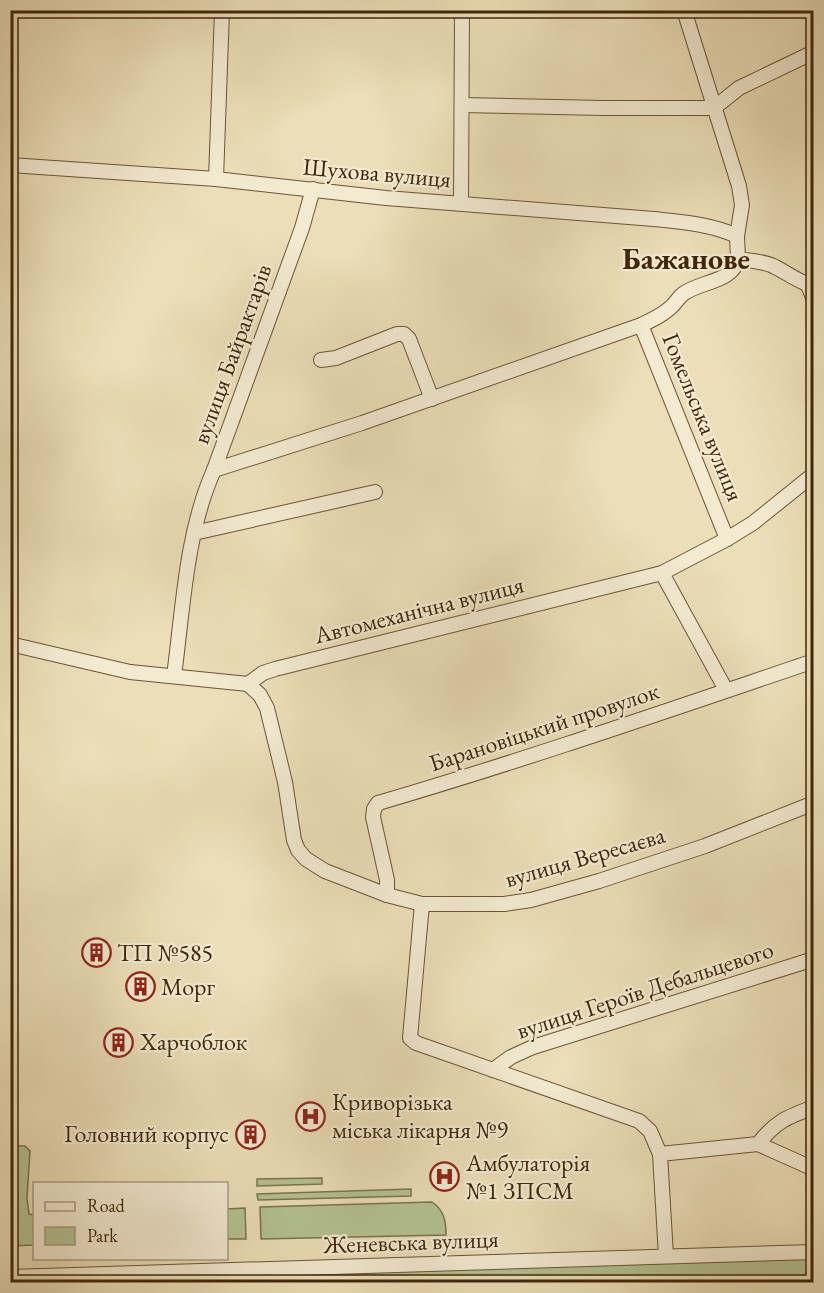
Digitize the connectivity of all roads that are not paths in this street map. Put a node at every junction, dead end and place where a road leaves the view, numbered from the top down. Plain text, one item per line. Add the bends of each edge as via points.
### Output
1 (222, 10) edge
2 (462, 10) edge
3 (684, 10) edge
4 (813, 52) edge
5 (462, 105) junction
6 (714, 108) junction
7 (10, 165) edge
8 (216, 179) junction
9 (313, 189) junction
10 (461, 203) junction
11 (737, 236) junction
12 (738, 259) junction
13 (811, 285) edge
14 (813, 300) edge
15 (641, 325) junction
16 (321, 360) dead end
17 (432, 399) junction
18 (214, 470) junction
19 (813, 474) edge
20 (375, 492) dead end
21 (194, 533) junction
22 (727, 539) junction
23 (662, 573) junction
24 (10, 644) edge
25 (813, 661) edge
26 (174, 676) junction
27 (248, 684) junction
28 (726, 690) junction
29 (813, 803) edge
30 (387, 895) junction
31 (422, 904) junction
32 (813, 959) edge
33 (493, 1070) junction
34 (813, 1107) edge
35 (758, 1143) junction
36 (660, 1154) junction
37 (813, 1169) edge
38 (813, 1252) edge
39 (666, 1256) junction
40 (10, 1277) edge

1 - 8 street
2 - 5 street
3 - 6 street
4 - 6 street via 739,88
5 - 6 street
5 - 10 street
6 - 11 street via 739,186 742,205
7 - 8 street, Шухова вулиця
8 - 9 street, Шухова вулиця
9 - 10 street, Шухова вулиця
9 - 18 street, вулиця Байрактарів
10 - 11 street, Шухова вулиця via 691,223
11 - 12 street
12 - 13 street via 769,264
12 - 15 street, Гомельська вулиця via 733,270 722,278 684,293 658,317
13 - 14 street
15 - 17 street
15 - 22 street, Гомельська вулиця
16 - 17 street via 404,334
17 - 18 street
18 - 21 street, вулиця Байрактарів via 204,491
19 - 22 street, Автомеханічна вулиця
20 - 21 street
21 - 26 street, вулиця Байрактарів
22 - 23 street, Автомеханічна вулиця
23 - 27 street, Автомеханічна вулиця via 275,669
23 - 28 street
24 - 26 street via 130,672
25 - 28 street, Барановіцький провулок
26 - 27 street
27 - 30 street, вулиця Вересаєва via 267,708 298,850 326,871
28 - 30 street, Барановіцький провулок via 530,757 378,803 373,817
29 - 31 street, вулиця Вересаєва via 705,846 531,900 504,904
30 - 31 street, вулиця Вересаєва
31 - 33 street via 410,1038
32 - 33 street, вулиця Героїв Дебальцевого via 533,1047
33 - 36 street via 639,1121 650,1131
34 - 35 street via 771,1127
35 - 36 street
35 - 37 street
36 - 39 street
38 - 39 street, Женевська вулиця
39 - 40 street, Женевська вулиця

